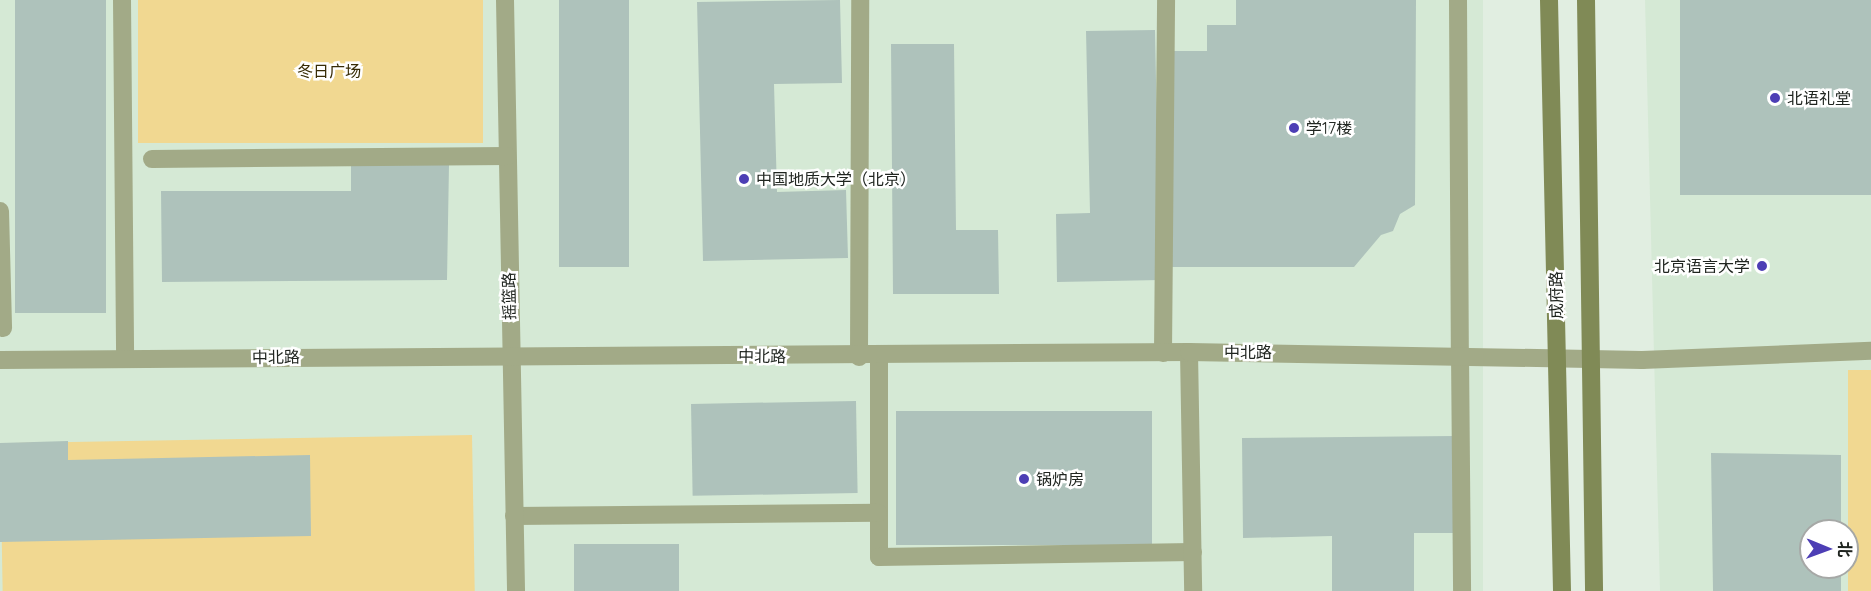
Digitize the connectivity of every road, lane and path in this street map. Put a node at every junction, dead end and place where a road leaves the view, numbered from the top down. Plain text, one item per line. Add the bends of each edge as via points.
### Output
1 (122, 0) edge
2 (505, 0) edge
3 (860, 0) edge
4 (1166, 0) edge
5 (1458, 0) edge
6 (1549, 0) edge
7 (1586, 0) edge
8 (507, 156) junction
9 (152, 159) dead end
10 (0, 211) edge
11 (3, 328) dead end
12 (1871, 351) edge
13 (1189, 352) junction
14 (1163, 353) junction
15 (1460, 353) junction
16 (510, 354) junction
17 (859, 357) junction
18 (879, 357) junction
19 (125, 359) junction
20 (0, 360) edge
21 (1558, 360) junction
22 (1591, 360) junction
23 (878, 513) junction
24 (514, 516) junction
25 (1193, 552) junction
26 (516, 591) edge
27 (1193, 591) edge
28 (1462, 591) edge
29 (1562, 591) edge
30 (1594, 591) edge

1 - 19 street
2 - 8 street, 摇篮路
3 - 17 street
4 - 14 street
5 - 15 street
6 - 21 main road, 成府路
7 - 22 main road, 成府路
8 - 9 street
8 - 16 street, 摇篮路
10 - 11 street
12 - 22 street, 中北路
13 - 14 street, 中北路
13 - 15 street, 中北路
13 - 25 street
14 - 18 street, 中北路
15 - 21 street, 中北路
15 - 28 street
16 - 17 street, 中北路
16 - 19 street, 中北路
16 - 24 street, 摇篮路
17 - 18 street, 中北路
18 - 23 street
19 - 20 street, 中北路
21 - 22 street, 中北路
21 - 29 main road, 成府路
22 - 30 main road, 成府路
23 - 24 street
23 - 25 street via 879,557
24 - 26 street, 摇篮路
25 - 27 street

